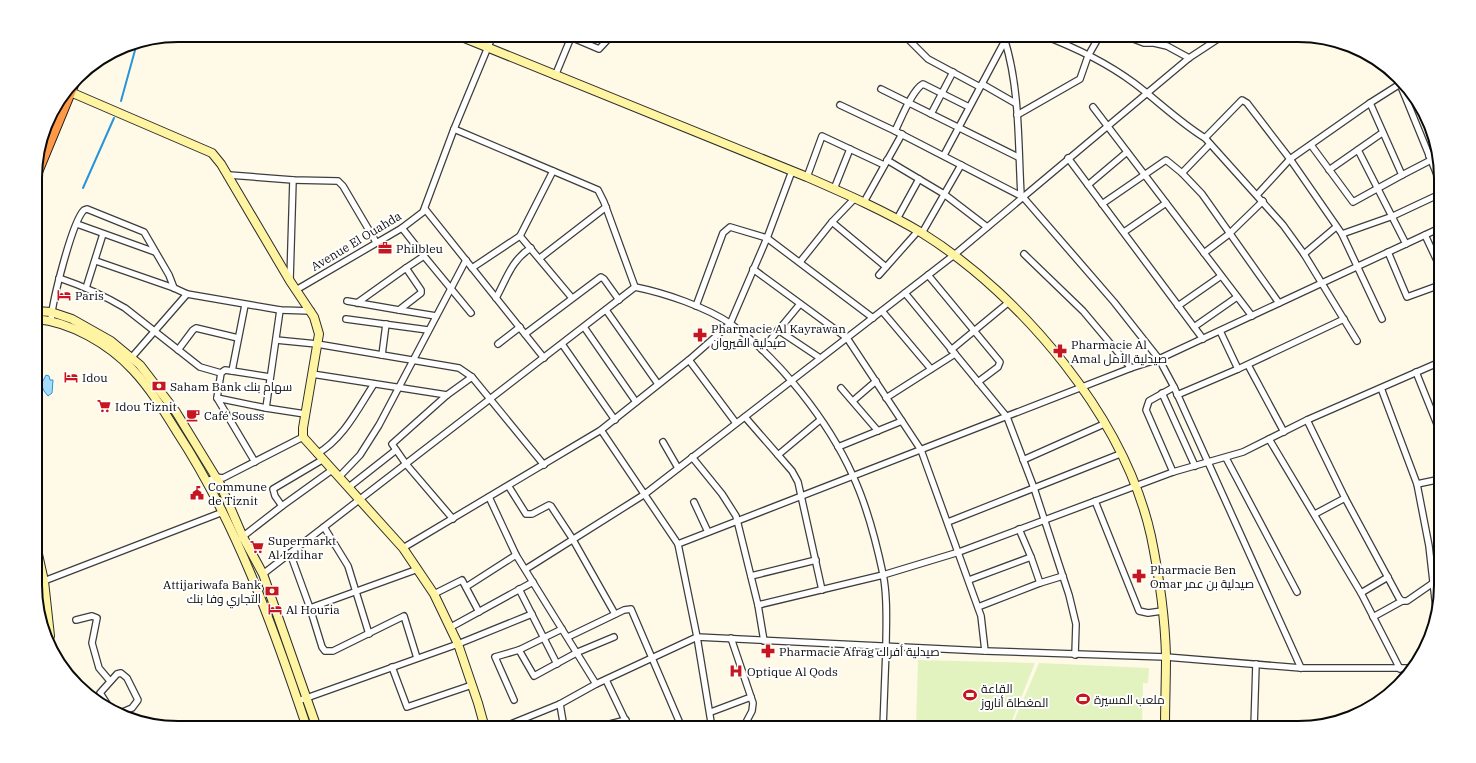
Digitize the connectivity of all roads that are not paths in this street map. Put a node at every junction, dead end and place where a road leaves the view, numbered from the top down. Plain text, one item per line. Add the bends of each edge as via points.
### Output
1 (474, 42) edge
2 (491, 42) edge
3 (568, 42) edge
4 (584, 42) edge
5 (606, 42) edge
6 (910, 42) edge
7 (1003, 42) edge
8 (1004, 42) edge
9 (1064, 42) edge
10 (1096, 42) edge
11 (1141, 42) edge
12 (1214, 42) edge
13 (488, 48) junction
14 (1088, 56) junction
15 (1190, 58) junction
16 (953, 72) junction
17 (555, 76) junction
18 (981, 86) junction
19 (1398, 86) edge
20 (880, 89) dead end
21 (74, 91) edge
22 (1403, 92) edge
23 (942, 93) junction
24 (1148, 94) junction
25 (909, 103) junction
26 (1015, 103) junction
27 (1370, 103) junction
28 (840, 105) dead end
29 (970, 107) junction
30 (1093, 107) dead end
31 (931, 114) junction
32 (1017, 115) junction
33 (53, 123) edge
34 (1108, 126) junction
35 (958, 128) junction
36 (454, 129) junction
37 (895, 131) junction
38 (1382, 132) junction
39 (902, 134) junction
40 (1204, 138) junction
41 (47, 141) edge
42 (1210, 144) junction
43 (1310, 145) junction
44 (850, 149) junction
45 (1358, 150) junction
46 (1127, 152) junction
47 (944, 155) junction
48 (1018, 157) junction
49 (1068, 158) junction
50 (1430, 158) junction
51 (1290, 159) junction
52 (886, 162) junction
53 (961, 165) junction
54 (1433, 166) edge
55 (1329, 170) junction
56 (554, 171) junction
57 (792, 171) junction
58 (1182, 173) junction
59 (228, 175) junction
60 (1145, 175) junction
61 (1402, 175) junction
62 (807, 177) junction
63 (920, 178) junction
64 (293, 180) junction
65 (1088, 185) junction
66 (1379, 188) junction
67 (834, 189) junction
68 (944, 194) junction
69 (1257, 195) junction
70 (1022, 196) junction
71 (1434, 197) edge
72 (855, 198) junction
73 (1263, 201) junction
74 (864, 202) junction
75 (1166, 203) junction
76 (1102, 204) junction
77 (606, 207) junction
78 (425, 209) junction
79 (1393, 216) junction
80 (897, 219) junction
81 (832, 222) junction
82 (77, 224) junction
83 (987, 227) junction
84 (1336, 227) junction
85 (402, 228) junction
86 (1434, 231) edge
87 (920, 232) junction
88 (1124, 232) junction
89 (103, 234) junction
90 (1229, 234) junction
91 (1342, 234) junction
92 (1425, 235) junction
93 (520, 236) junction
94 (766, 238) junction
95 (376, 242) junction
96 (1406, 244) junction
97 (531, 248) junction
98 (154, 252) junction
99 (1388, 252) junction
100 (1204, 253) junction
101 (1024, 254) dead end
102 (1304, 254) junction
103 (1434, 254) edge
104 (954, 255) junction
105 (424, 256) junction
106 (540, 258) junction
107 (466, 260) junction
108 (96, 261) junction
109 (800, 262) junction
110 (1358, 265) junction
111 (886, 267) junction
112 (406, 268) junction
113 (472, 268) junction
114 (752, 269) junction
115 (879, 275) dead end
116 (928, 275) junction
117 (1221, 276) junction
118 (59, 278) junction
119 (290, 281) junction
120 (1322, 283) junction
121 (635, 287) junction
122 (1434, 287) edge
123 (86, 288) junction
124 (174, 288) junction
125 (451, 288) junction
126 (296, 290) junction
127 (905, 293) junction
128 (187, 294) junction
129 (1237, 297) junction
130 (496, 298) junction
131 (572, 298) junction
132 (619, 300) junction
133 (347, 301) dead end
134 (1009, 302) junction
135 (357, 303) junction
136 (1278, 303) junction
137 (800, 304) junction
138 (245, 305) junction
139 (696, 306) junction
140 (1178, 306) junction
141 (280, 310) junction
142 (399, 310) junction
143 (606, 310) junction
144 (882, 310) junction
145 (311, 311) junction
146 (42, 313) edge
147 (471, 313) dead end
148 (436, 316) junction
149 (1252, 316) junction
150 (51, 317) junction
151 (42, 318) edge
152 (873, 318) junction
153 (346, 319) dead end
154 (1344, 319) junction
155 (1382, 319) dead end
156 (386, 324) junction
157 (730, 324) junction
158 (584, 327) junction
159 (1194, 327) junction
160 (520, 328) junction
161 (428, 330) junction
162 (778, 330) junction
163 (154, 331) junction
164 (975, 331) junction
165 (1220, 331) junction
166 (525, 334) junction
167 (238, 338) junction
168 (847, 338) junction
169 (1203, 339) junction
170 (276, 340) junction
171 (1357, 341) dead end
172 (317, 344) junction
173 (498, 344) dead end
174 (562, 344) junction
175 (178, 350) junction
176 (762, 350) junction
177 (953, 352) junction
178 (382, 355) junction
179 (132, 357) junction
180 (544, 358) junction
181 (820, 358) junction
182 (1159, 359) junction
183 (413, 360) junction
184 (689, 360) junction
185 (1248, 364) junction
186 (1434, 364) edge
187 (1130, 368) junction
188 (930, 369) junction
189 (1238, 369) junction
190 (232, 371) junction
191 (1416, 372) junction
192 (221, 373) junction
193 (312, 374) junction
194 (270, 377) junction
195 (472, 377) junction
196 (791, 381) junction
197 (876, 382) junction
198 (978, 382) junction
199 (374, 384) junction
200 (658, 384) junction
201 (1082, 387) junction
202 (1174, 387) junction
203 (399, 388) junction
204 (842, 388) dead end
205 (1381, 388) junction
206 (1162, 393) junction
207 (1178, 395) junction
208 (447, 396) junction
209 (217, 398) junction
210 (886, 398) junction
211 (490, 399) junction
212 (854, 400) junction
213 (636, 402) junction
214 (266, 408) junction
215 (1434, 413) edge
216 (305, 414) junction
217 (1007, 416) junction
218 (745, 417) junction
219 (615, 420) junction
220 (820, 420) junction
221 (1307, 420) junction
222 (902, 421) junction
223 (736, 423) junction
224 (1104, 424) junction
225 (601, 430) junction
226 (878, 431) junction
227 (1284, 432) junction
228 (304, 437) junction
229 (1269, 439) junction
230 (663, 442) dead end
231 (838, 447) junction
232 (396, 450) junction
233 (921, 450) junction
234 (1120, 454) junction
235 (778, 455) junction
236 (320, 457) junction
237 (692, 457) junction
238 (1226, 458) junction
239 (1024, 460) junction
240 (255, 462) junction
241 (406, 464) junction
242 (1207, 464) junction
243 (544, 465) junction
244 (1195, 466) junction
245 (678, 468) junction
246 (332, 470) junction
247 (1173, 472) junction
248 (853, 476) junction
249 (339, 477) junction
250 (1434, 480) edge
251 (215, 482) junction
252 (1417, 484) junction
253 (1134, 486) junction
254 (349, 487) junction
255 (509, 487) junction
256 (1034, 488) junction
257 (645, 494) junction
258 (802, 496) junction
259 (489, 497) junction
260 (1345, 498) junction
261 (360, 499) junction
262 (1095, 501) junction
263 (694, 502) dead end
264 (282, 506) junction
265 (223, 512) junction
266 (1315, 514) junction
267 (453, 519) junction
268 (737, 521) junction
269 (1045, 521) junction
270 (948, 522) junction
271 (324, 527) junction
272 (1019, 529) junction
273 (708, 532) junction
274 (243, 537) junction
275 (572, 538) junction
276 (236, 543) junction
277 (678, 544) junction
278 (403, 548) junction
279 (959, 552) junction
280 (290, 553) junction
281 (516, 555) junction
282 (1031, 557) junction
283 (816, 560) junction
284 (418, 569) junction
285 (526, 569) junction
286 (42, 572) edge
287 (263, 574) junction
288 (883, 575) junction
289 (751, 576) junction
290 (1063, 576) junction
291 (1388, 577) junction
292 (969, 580) junction
293 (44, 581) junction
294 (533, 582) junction
295 (1040, 583) junction
296 (1433, 583) junction
297 (466, 587) junction
298 (519, 589) junction
299 (822, 590) junction
300 (1434, 591) edge
301 (357, 592) junction
302 (1297, 592) dead end
303 (1361, 593) junction
304 (434, 594) junction
305 (271, 596) junction
306 (261, 600) junction
307 (1402, 601) junction
308 (758, 605) junction
309 (978, 607) junction
310 (310, 608) junction
311 (1162, 611) junction
312 (479, 612) junction
313 (532, 614) junction
314 (615, 614) junction
315 (1373, 617) junction
316 (76, 620) dead end
317 (49, 627) edge
318 (451, 627) junction
319 (562, 629) junction
320 (369, 634) junction
321 (568, 637) junction
322 (614, 637) dead end
323 (697, 637) junction
324 (544, 638) junction
325 (731, 638) junction
326 (764, 641) junction
327 (458, 644) junction
328 (886, 646) junction
329 (518, 650) junction
330 (984, 651) junction
331 (578, 652) junction
332 (1075, 655) junction
333 (1166, 657) junction
334 (417, 658) junction
335 (653, 658) junction
336 (557, 664) junction
337 (1256, 664) junction
338 (392, 667) junction
339 (1301, 668) junction
340 (1405, 668) edge
341 (1400, 669) junction
342 (606, 680) junction
343 (110, 681) junction
344 (596, 684) junction
345 (472, 685) junction
346 (307, 697) junction
347 (751, 697) junction
348 (103, 699) edge
349 (514, 700) dead end
350 (298, 701) junction
351 (560, 704) junction
352 (126, 710) edge
353 (710, 712) junction
354 (626, 720) joint
355 (305, 721) edge
356 (315, 721) edge
357 (482, 721) edge
358 (518, 721) edge
359 (563, 721) edge
360 (622, 721) edge
361 (679, 721) edge
362 (711, 721) edge
363 (746, 721) edge
364 (883, 721) edge
365 (1165, 721) edge
366 (1254, 721) edge

1 - 13 street
2 - 13 street
3 - 17 street
4 - 5 street via 600,49
6 - 16 street via 923,56
7 - 18 street
8 - 26 street via 1011,63
9 - 14 street
10 - 14 street
11 - 15 street via 1167,46
12 - 15 street
13 - 17 street
13 - 36 street
14 - 24 street via 1112,68
14 - 32 street via 1083,74 1074,83
15 - 24 street
16 - 18 street
16 - 23 street
17 - 57 street
18 - 26 street
18 - 29 street
19 - 27 street
20 - 25 street
21 - 59 street via 212,153
22 - 50 street
23 - 25 street via 923,84
23 - 29 street
23 - 31 street
24 - 34 street
24 - 40 street
25 - 31 street
25 - 37 street
26 - 32 street
27 - 38 street
27 - 43 street
28 - 37 street
29 - 35 street
30 - 34 street
31 - 35 street
32 - 48 street
33 - 41 highway
34 - 46 street
34 - 49 street
35 - 47 street
35 - 48 street
36 - 56 street
36 - 78 street
37 - 39 street
38 - 45 street
38 - 61 street
39 - 47 street
39 - 52 street
40 - 42 street
40 - 51 street via 1244,100
42 - 58 street
42 - 69 street
43 - 51 street
43 - 55 street
44 - 52 street
44 - 62 street via 822,136
44 - 67 street
45 - 55 street
45 - 66 street
46 - 60 street
46 - 65 street
47 - 53 street
48 - 70 street
49 - 65 street
49 - 70 street
50 - 54 street
50 - 61 street
51 - 69 street
51 - 84 street
52 - 63 street
52 - 74 street
53 - 68 street
53 - 70 street
55 - 66 street via 1353,202
56 - 77 street via 598,190
56 - 93 street
57 - 62 street
57 - 94 street
58 - 60 street via 1164,160
58 - 90 street via 1202,194
59 - 64 street
59 - 119 street
60 - 75 street
60 - 76 street
61 - 66 street
62 - 67 street
63 - 68 street
63 - 80 street
64 - 95 street via 338,181
64 - 119 street
65 - 76 street
66 - 79 street
67 - 72 street
68 - 83 street
68 - 87 street
69 - 73 street
70 - 83 street
70 - 182 street via 1089,271
71 - 79 street
72 - 74 street
72 - 81 street
73 - 90 street
73 - 102 street
74 - 80 street
75 - 88 street
75 - 100 street
76 - 88 street
77 - 106 street
77 - 121 street
78 - 85 street, Avenue El Ouahda
78 - 107 street
79 - 91 street
79 - 96 street
80 - 87 street
81 - 109 street
81 - 111 street
82 - 89 street
82 - 98 street via 80,213 87,209 144,232
82 - 118 street
83 - 104 street
84 - 91 street
84 - 102 street
85 - 95 street, Avenue El Ouahda
85 - 105 street
86 - 92 street
87 - 104 street
87 - 111 street
88 - 140 street
89 - 98 street
89 - 108 street
90 - 100 street
90 - 136 street
91 - 110 street
92 - 96 street
92 - 103 street
93 - 97 street
93 - 113 street
94 - 109 street
94 - 114 street
94 - 139 street via 736,228 726,229
95 - 126 street, Avenue El Ouahda
96 - 99 street
97 - 106 street
97 - 130 street via 515,261
98 - 124 street
99 - 110 street
99 - 122 street via 1407,297
100 - 117 street
101 - 187 street via 1083,310
102 - 120 street
104 - 116 street
104 - 134 street
105 - 112 street
105 - 125 street
106 - 131 street
107 - 113 street
107 - 125 street
108 - 123 street
108 - 124 street
109 - 152 street
110 - 120 street
110 - 155 street
111 - 115 street
112 - 135 street
112 - 142 street via 421,292
113 - 130 street
114 - 137 street
114 - 157 street
116 - 127 street
116 - 164 street
117 - 129 street
117 - 140 street
118 - 123 street
118 - 150 street
119 - 126 street
120 - 136 street
120 - 154 street
121 - 132 street
121 - 139 street
123 - 163 street via 125,308
124 - 128 street
125 - 147 street
125 - 148 street
126 - 145 street
127 - 144 street
127 - 177 street
128 - 138 street
128 - 163 street
129 - 149 street
129 - 159 street
130 - 160 street
131 - 132 street via 601,277
131 - 166 street
132 - 143 street
133 - 135 street
134 - 164 street
134 - 201 street via 1061,358
135 - 142 street
136 - 149 street
137 - 162 street
137 - 168 street
138 - 141 street
138 - 167 street
139 - 157 street
140 - 159 street
141 - 145 street
141 - 170 street
142 - 148 street
143 - 158 street
143 - 200 street
144 - 152 street
144 - 188 street
145 - 172 street via 318,327
146 - 150 street
148 - 161 street
149 - 165 street
150 - 151 street
150 - 179 street via 84,324
150 - 251 street via 109,350 133,370
152 - 168 street
153 - 156 street
154 - 171 street
154 - 185 street
156 - 161 street
156 - 178 street
157 - 176 street
157 - 184 street
158 - 174 street
158 - 213 street
159 - 169 street
160 - 166 street
160 - 173 street
161 - 183 street
162 - 176 street
162 - 181 street
163 - 175 street
163 - 179 street
164 - 177 street
164 - 198 street via 1000,362 998,367
165 - 169 street
165 - 189 street
166 - 180 street
167 - 175 street via 196,328
167 - 190 street
168 - 181 street
168 - 197 street
169 - 182 street
170 - 172 street
170 - 194 street
172 - 178 street
172 - 193 street
174 - 180 street
174 - 219 street
175 - 192 street via 200,367
176 - 196 street
177 - 188 street
177 - 198 street
178 - 183 street
179 - 251 street via 176,412
180 - 211 street
181 - 196 street
182 - 187 street
182 - 202 street
183 - 195 street via 459,368
183 - 203 street
184 - 200 street
184 - 223 street
185 - 189 street
185 - 227 street
186 - 191 street
187 - 201 street
188 - 210 street
189 - 207 street
190 - 192 street via 225,370
190 - 194 street
191 - 205 street
191 - 215 street
192 - 209 street
193 - 199 street
193 - 216 street
194 - 214 street
195 - 208 street
195 - 211 street
196 - 218 street
196 - 220 street
197 - 210 street
197 - 212 street
198 - 217 street
199 - 203 street
199 - 236 street via 343,432
200 - 213 street
201 - 217 street
201 - 224 street
202 - 206 street
202 - 207 street
203 - 208 street
203 - 249 street via 364,449
204 - 212 street
205 - 221 street
205 - 252 street
206 - 244 street
206 - 247 street via 1149,401 1146,410
207 - 242 street
208 - 232 street via 393,442
209 - 214 street
209 - 240 street
210 - 222 street
211 - 241 street
211 - 243 street
212 - 226 street
213 - 219 street
214 - 216 street
216 - 228 street
217 - 233 street
217 - 239 street
218 - 223 street
218 - 235 street
219 - 225 street
220 - 231 street
220 - 235 street
221 - 227 street
221 - 260 street
222 - 226 street
222 - 233 street
223 - 237 street
224 - 234 street
224 - 239 street
225 - 243 street
225 - 257 street
226 - 231 street
227 - 229 street
228 - 236 street
228 - 240 street
229 - 238 street
229 - 266 street
230 - 245 street
231 - 248 street
232 - 241 street
232 - 254 street
233 - 248 street
233 - 270 street
234 - 253 street
234 - 256 street
235 - 258 street via 796,477
236 - 246 street
236 - 264 street via 273,490 274,496
237 - 245 street
237 - 268 street via 722,494
238 - 242 street
238 - 302 street
239 - 256 street
240 - 251 street
241 - 261 street
241 - 267 street
242 - 244 street
242 - 339 street
243 - 255 street
244 - 247 street
245 - 257 street
246 - 249 street
246 - 264 street
247 - 253 street
248 - 258 street
248 - 288 street via 868,516
249 - 254 street
250 - 252 street
251 - 265 street
251 - 274 street
252 - 296 street
253 - 262 street
253 - 311 street via 1150,536
254 - 261 street
255 - 259 street
255 - 275 street via 526,514 551,506
256 - 269 street
256 - 270 street
257 - 275 street
257 - 277 street
258 - 268 street
258 - 283 street
259 - 267 street
259 - 281 street
260 - 266 street
260 - 291 street
261 - 271 street
261 - 278 street
262 - 269 street
262 - 311 street via 1139,611
263 - 273 street
264 - 274 street
265 - 276 street
265 - 293 street
266 - 303 street
267 - 278 street
268 - 273 street
268 - 289 street
269 - 272 street
269 - 290 street
270 - 279 street
271 - 280 street
271 - 301 street via 346,560
272 - 279 street
272 - 282 street
273 - 277 street
274 - 276 street
274 - 287 street
275 - 285 street
275 - 314 street
276 - 306 street
277 - 323 street
278 - 284 street
279 - 288 street
279 - 292 street
280 - 287 street
280 - 310 street
281 - 285 street
281 - 297 street
282 - 292 street
282 - 295 street
283 - 289 street
283 - 299 street
284 - 301 street
284 - 304 street
285 - 294 street
286 - 293 street
287 - 305 street
288 - 299 street
288 - 328 street
289 - 308 street
290 - 295 street
290 - 332 street via 1076,624
291 - 303 street
291 - 307 street
292 - 309 street
293 - 317 street
294 - 298 street
294 - 319 street
295 - 309 street
296 - 300 street
296 - 307 street via 1407,601
297 - 304 street via 461,580
297 - 312 street
298 - 312 street
298 - 313 street
299 - 308 street
301 - 310 street
301 - 320 street
303 - 315 street
304 - 318 street
305 - 306 street
305 - 346 street
306 - 350 street
307 - 315 street
308 - 326 street
309 - 330 street via 983,626
310 - 320 street via 325,651 333,651
311 - 333 street
312 - 318 street
313 - 324 street
313 - 327 street
314 - 321 street
314 - 335 street via 628,608 632,609
315 - 341 street
316 - 343 street via 92,616 97,618 92,643 99,668
318 - 327 street
319 - 321 street
319 - 324 street
320 - 334 street via 404,616
321 - 331 street
322 - 331 street
323 - 325 street
323 - 335 street
323 - 353 street
324 - 329 street
324 - 336 street
325 - 326 street
325 - 347 street
326 - 328 street
327 - 334 street
327 - 345 street
328 - 330 street
328 - 364 street
329 - 336 street via 532,676
329 - 349 street via 494,658
330 - 332 street
331 - 336 street
331 - 344 street
332 - 333 street
333 - 337 street
333 - 365 street
334 - 338 street
335 - 342 street
335 - 361 street
337 - 339 street
337 - 366 street
338 - 345 street via 407,707
338 - 346 street
339 - 341 street
340 - 341 street
342 - 344 street
342 - 354 street
343 - 348 street via 101,690
343 - 352 street via 118,673 122,674 138,699 135,706
344 - 351 street
345 - 357 street
346 - 350 street
346 - 356 street
347 - 353 street
347 - 363 street via 753,706
350 - 355 street
351 - 358 street
351 - 359 street
353 - 362 street
354 - 360 street

